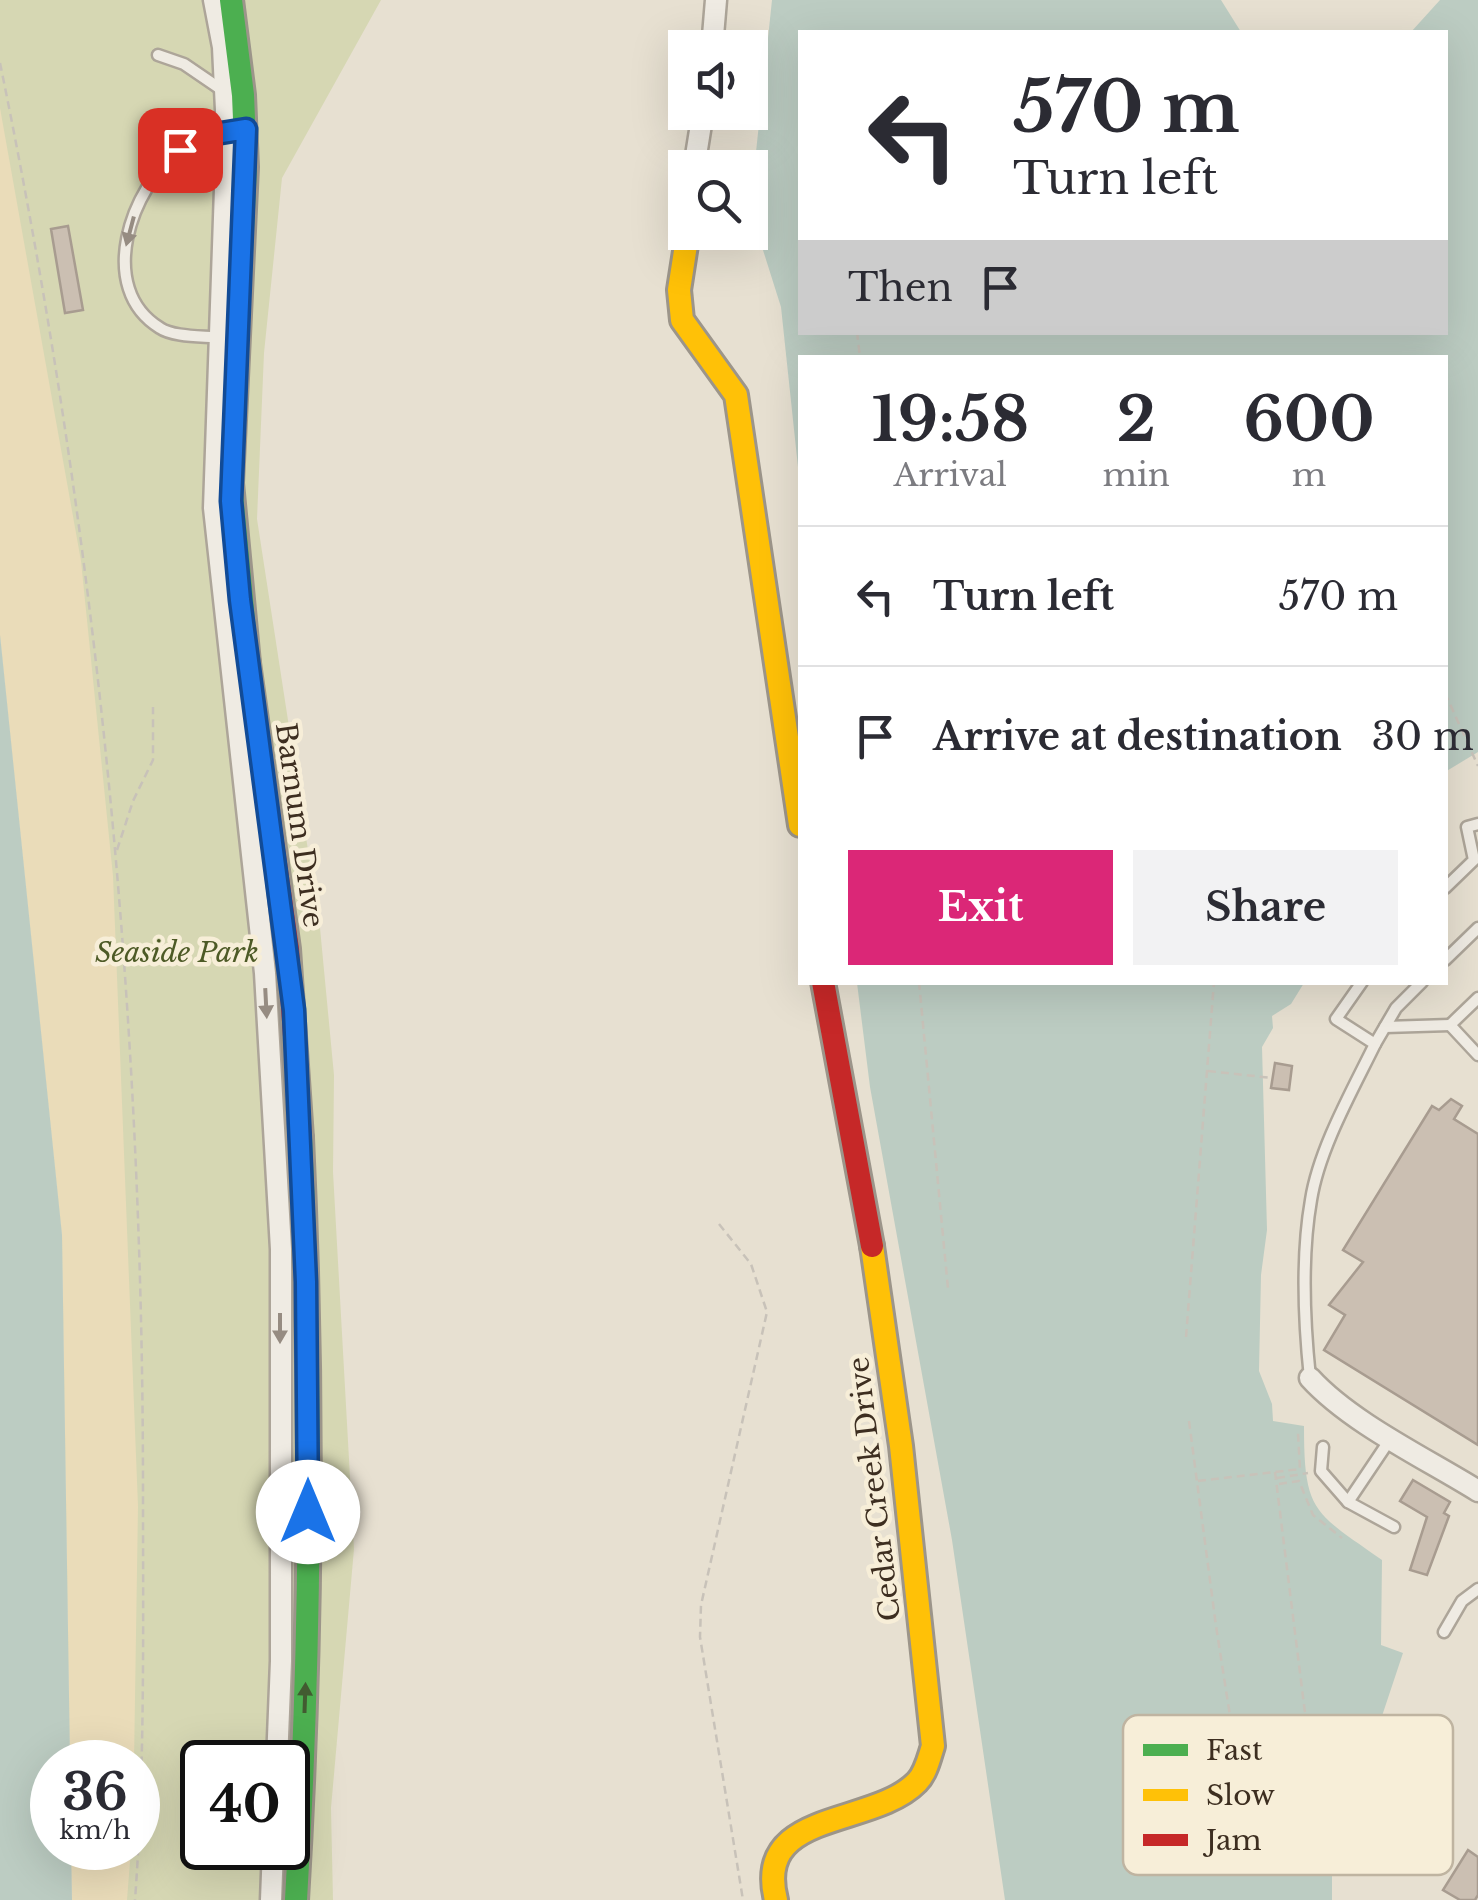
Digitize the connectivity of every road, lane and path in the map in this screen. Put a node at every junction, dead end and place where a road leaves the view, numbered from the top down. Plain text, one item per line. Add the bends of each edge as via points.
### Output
1 (214, 0) edge
2 (232, 0) edge
3 (716, 0) edge
4 (714, 30) edge
5 (158, 54) dead end
6 (0, 63) edge
7 (225, 92) junction
8 (236, 130) junction
9 (685, 250) edge
10 (228, 338) junction
11 (1448, 701) edge
12 (153, 707) dead end
13 (1478, 765) edge
14 (798, 812) edge
15 (1478, 824) edge
16 (116, 852) junction
17 (1476, 862) edge
18 (1448, 885) edge
19 (1478, 928) edge
20 (1448, 957) edge
21 (823, 985) edge
22 (920, 985) edge
23 (1214, 985) edge
24 (1360, 985) edge
25 (1419, 985) edge
26 (1478, 998) edge
27 (1450, 1025) junction
28 (1385, 1028) junction
29 (1375, 1044) junction
30 (1478, 1054) edge
31 (1206, 1071) junction
32 (1272, 1078) dead end
33 (719, 1224) dead end
34 (948, 1289) dead end
35 (1186, 1337) dead end
36 (1310, 1378) joint
37 (1190, 1421) dead end
38 (1298, 1433) dead end
39 (1391, 1437) junction
40 (1323, 1448) dead end
41 (1275, 1472) junction
42 (1301, 1474) dead end
43 (1275, 1478) junction
44 (1197, 1480) junction
45 (1276, 1484) junction
46 (1478, 1491) edge
47 (1348, 1502) junction
48 (1394, 1527) dead end
49 (1342, 1538) dead end
50 (1478, 1588) edge
51 (1444, 1632) dead end
52 (1232, 1715) edge
53 (1305, 1715) edge
54 (278, 1740) edge
55 (272, 1870) edge
56 (135, 1900) edge
57 (271, 1900) edge
58 (296, 1900) edge
59 (743, 1900) edge
60 (776, 1900) edge

1 - 7 street, Barnum Drive
2 - 8 street, Barnum Drive
3 - 4 street
5 - 7 lane
6 - 16 path via 74,478
7 - 8 street, Barnum Drive
8 - 10 street, Barnum Drive
8 -> 10 lane via 180,150 146,186 124,255 128,290 162,330
9 - 14 street via 682,320 736,395
10 -> 54 street, Barnum Drive via 214,508 263,953 281,1249
58 -> 10 street, Barnum Drive via 306,1671 306,1282 288,944 234,551
11 - 13 path
12 - 16 path via 153,760
15 - 17 lane via 1467,827
16 - 56 path via 134,1108 142,1380
17 - 18 lane
19 - 20 lane
21 - 60 street, Cedar Creek Drive via 900,1430 933,1746 918,1780 902,1794 782,1847 772,1860
22 - 34 path
23 - 31 path
24 - 29 lane via 1336,1019
25 - 28 lane
26 - 27 lane
27 - 28 lane
27 - 30 lane
28 - 29 lane
29 - 36 lane via 1342,1109 1311,1199
31 - 32 path
31 - 35 path
33 - 59 path via 752,1264 767,1312 701,1604 700,1638
36 - 39 street
37 - 44 path
38 - 41 path via 1300,1469
39 - 46 street
39 - 47 lane
40 - 47 lane via 1321,1472
41 - 43 path
41 - 44 path
42 - 43 path
43 - 45 path
44 - 52 path
45 - 49 path via 1299,1481 1312,1515
45 - 53 path
47 - 48 lane
50 - 51 lane
55 - 57 street

